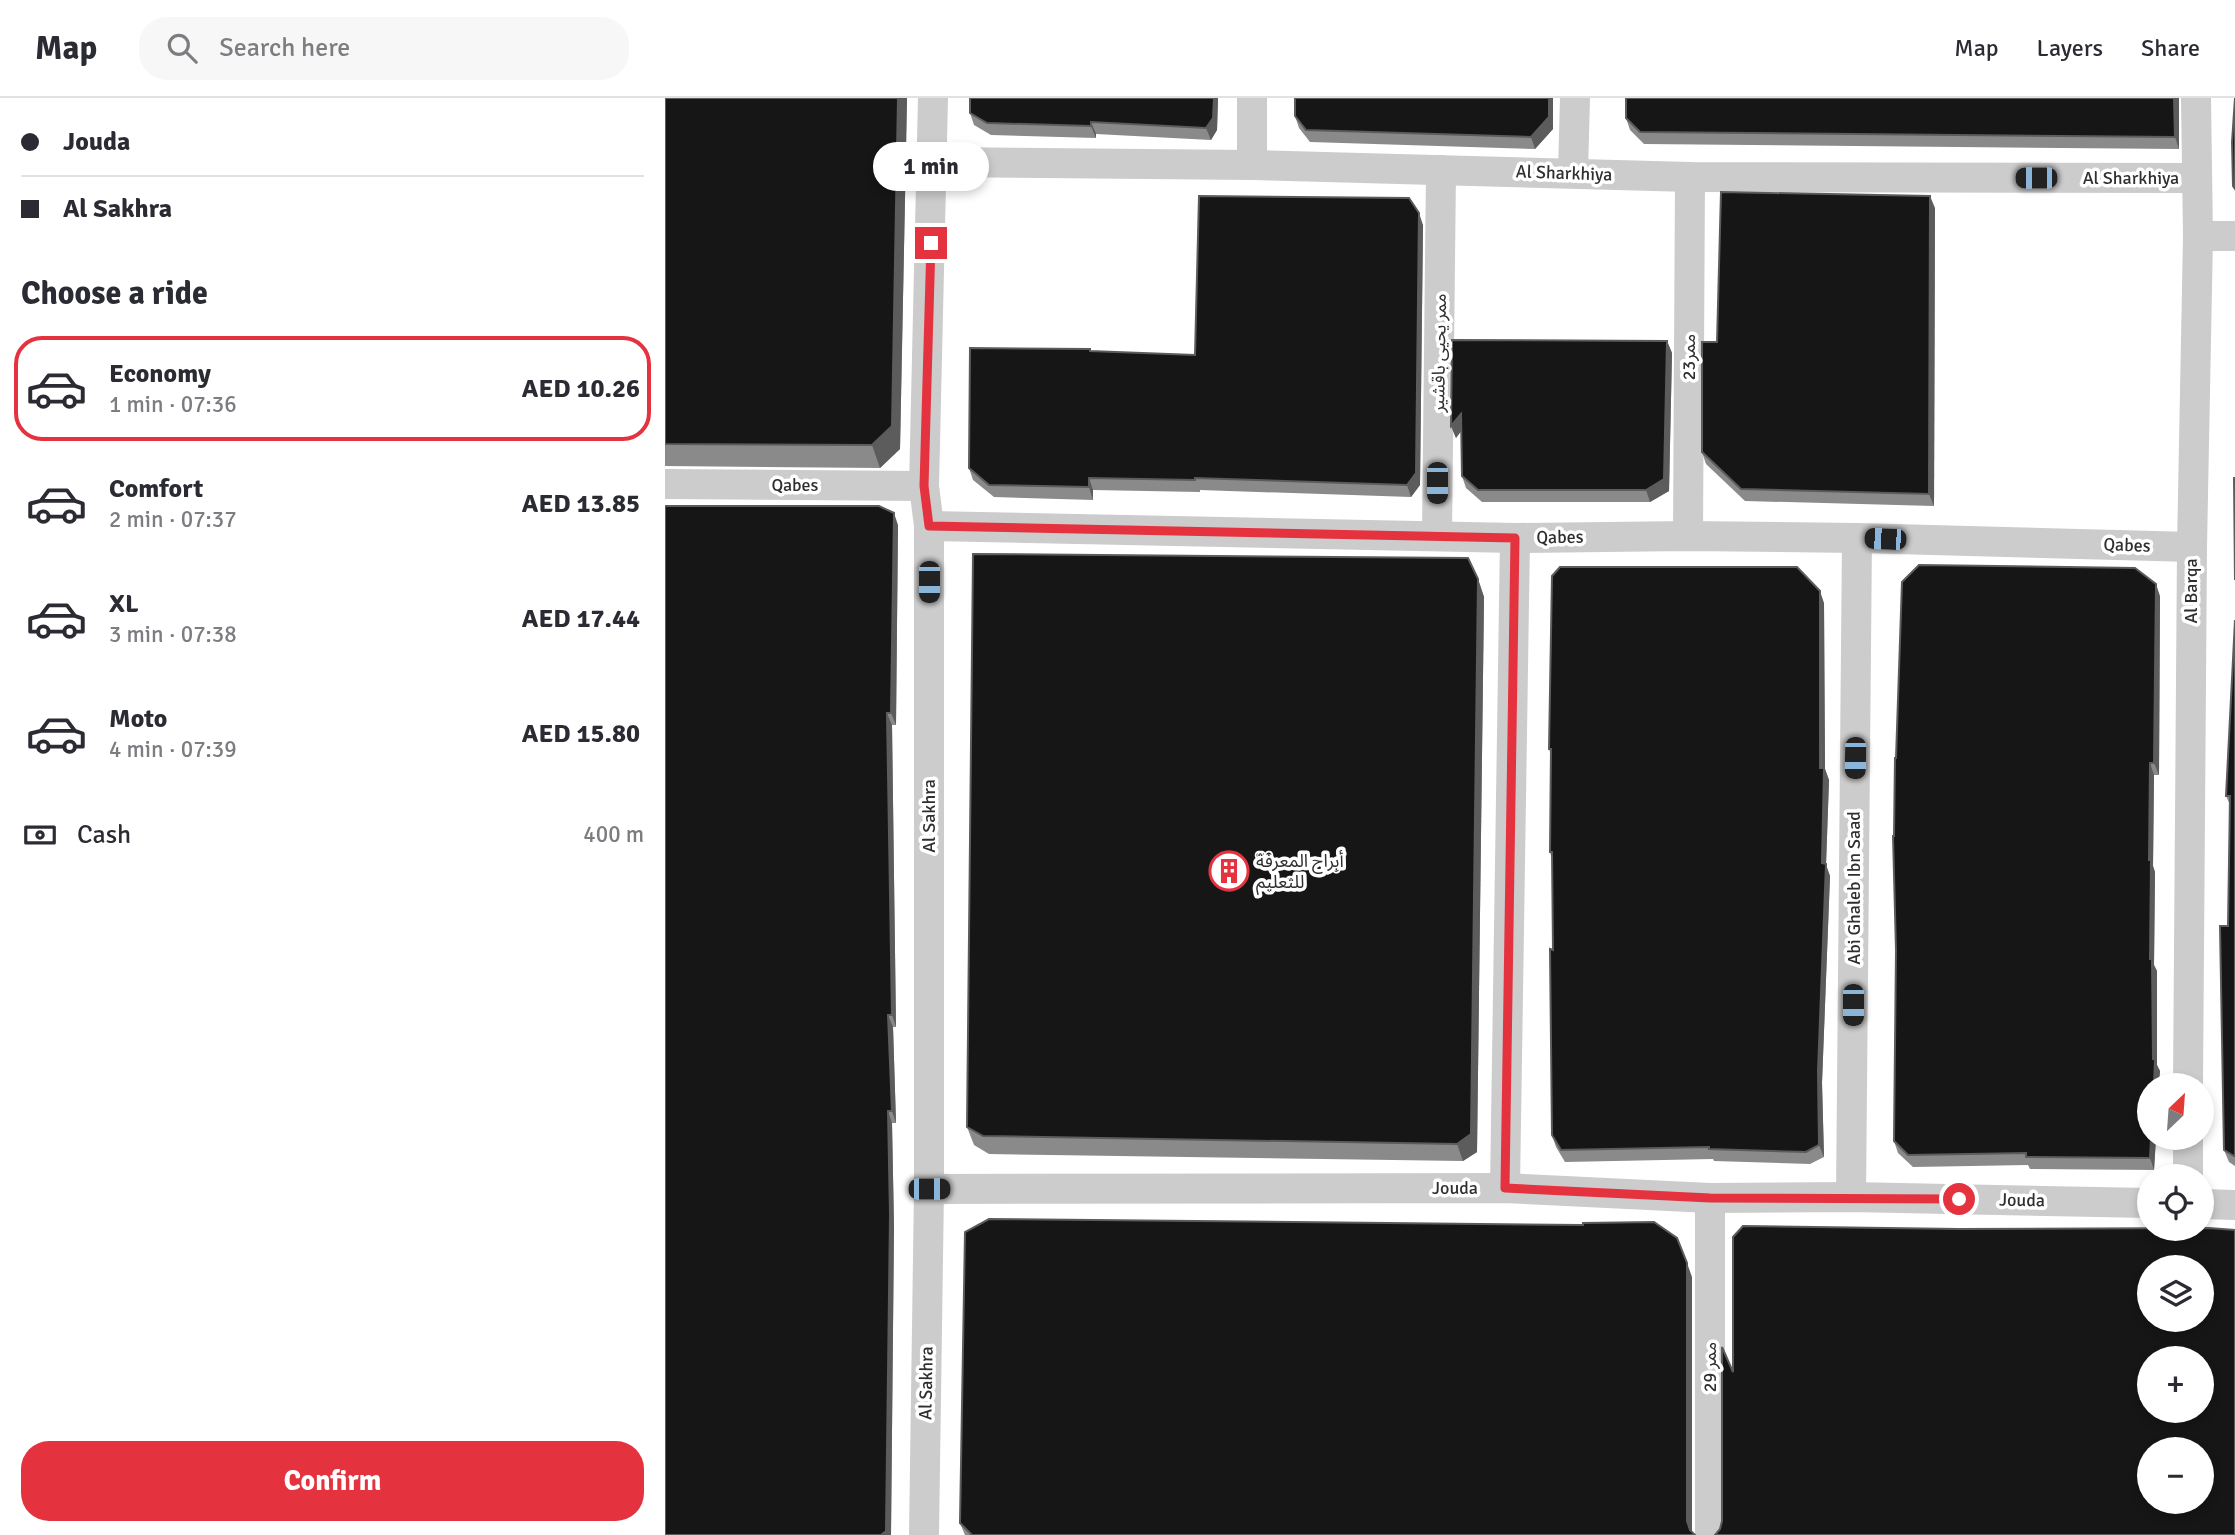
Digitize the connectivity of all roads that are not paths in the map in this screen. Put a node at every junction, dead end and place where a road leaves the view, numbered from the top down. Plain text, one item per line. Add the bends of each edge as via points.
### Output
1 (933, 98) edge
2 (1252, 98) edge
3 (1576, 98) edge
4 (2196, 98) edge
5 (933, 162) junction
6 (1252, 165) junction
7 (1441, 170) junction
8 (1573, 173) junction
9 (1690, 177) junction
10 (2196, 178) junction
11 (2198, 236) junction
12 (2235, 236) edge
13 (665, 484) edge
14 (924, 486) junction
15 (929, 526) junction
16 (1437, 536) junction
17 (1688, 536) junction
18 (1515, 538) junction
19 (1857, 538) junction
20 (2192, 547) junction
21 (2188, 1073) edge
22 (1505, 1188) junction
23 (929, 1189) junction
24 (1851, 1197) junction
25 (1710, 1198) junction
26 (2137, 1203) edge
27 (2214, 1204) edge
28 (2235, 1205) edge
29 (924, 1535) edge
30 (1710, 1535) edge

1 - 5 street, Al Sakhra
2 - 6 street
3 - 8 street
4 - 10 street, Al Barqa
5 - 6 street, Al Sharkhiya
5 - 14 street, Al Sakhra
6 - 7 street, Al Sharkhiya
7 - 8 street, Al Sharkhiya
7 - 16 street, ممر يحيى باقشير
8 - 9 street, Al Sharkhiya
9 - 10 street, Al Sharkhiya
9 - 17 street, ممر23
10 - 11 street, Al Barqa
11 - 12 street
11 - 20 street, Al Barqa
13 - 14 street, Qabes
14 - 15 street, Al Sakhra
15 - 16 street, Qabes
15 - 23 street, Al Sakhra
16 - 18 street, Qabes
17 - 18 street, Qabes
17 - 19 street, Qabes
18 - 22 street
19 - 20 street, Qabes
19 - 24 street, Abi Ghaleb Ibn Saad
20 - 21 street, Al Barqa
22 - 23 street, Jouda
22 - 25 street, Jouda
23 - 29 street, Al Sakhra
24 - 25 street, Jouda
24 - 26 street, Jouda
25 - 30 street, ممر 29
27 - 28 street

